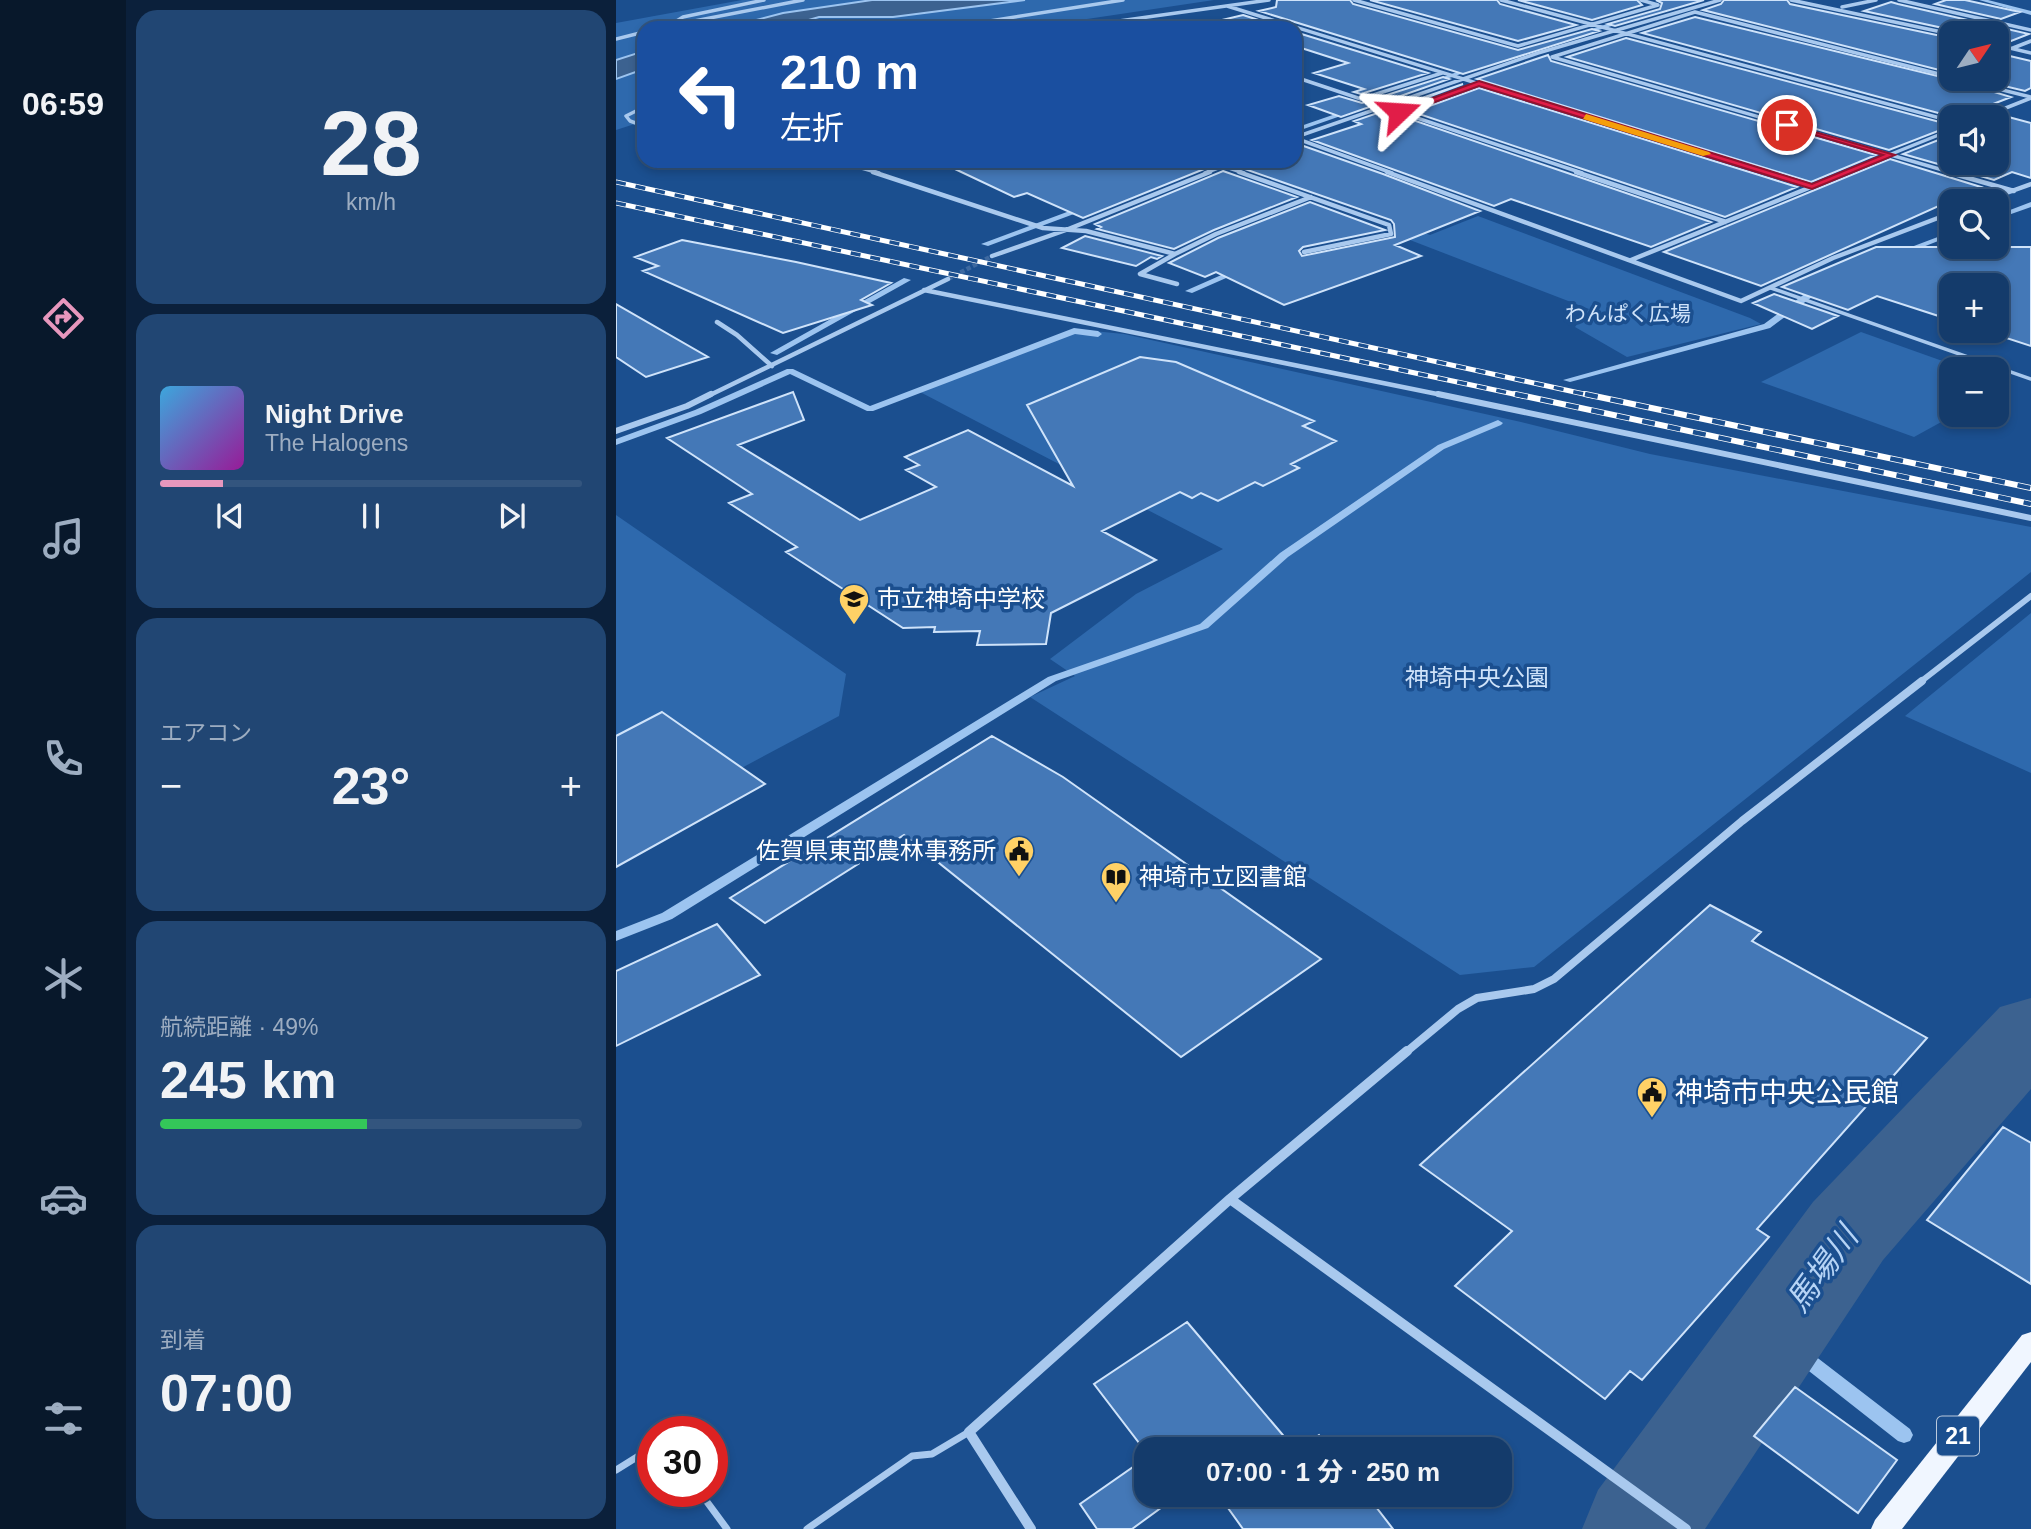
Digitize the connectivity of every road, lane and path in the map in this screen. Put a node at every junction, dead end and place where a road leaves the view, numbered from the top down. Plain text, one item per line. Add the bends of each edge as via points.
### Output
1 (764, 0) edge
2 (803, 0) edge
3 (1123, 0) edge
4 (1269, 0) edge
5 (1354, 0) edge
6 (1501, 0) edge
7 (1641, 0) edge
8 (1720, 0) edge
9 (1791, 0) edge
10 (1876, 0) edge
11 (1899, 0) edge
12 (1227, 6) junction
13 (1838, 8) junction
14 (1122, 19) junction
15 (677, 21) edge
16 (688, 21) edge
17 (990, 21) edge
18 (1110, 21) edge
19 (1128, 21) edge
20 (1276, 21) edge
21 (1592, 24) junction
22 (1302, 29) edge
23 (1611, 29) junction
24 (2031, 30) edge
25 (1939, 31) edge
26 (1625, 33) junction
27 (637, 34) edge
28 (616, 39) edge
29 (2031, 41) edge
30 (2009, 47) edge
31 (2012, 48) junction
32 (2031, 53) edge
33 (1443, 72) junction
34 (1939, 74) edge
35 (1465, 79) junction
36 (1302, 80) edge
37 (1479, 83) junction
38 (2007, 91) edge
39 (2031, 97) edge
40 (2009, 106) edge
41 (637, 110) edge
42 (1939, 118) edge
43 (637, 124) edge
44 (1939, 135) edge
45 (1302, 136) edge
46 (1302, 141) edge
47 (1891, 155) junction
48 (860, 168) edge
49 (1218, 168) edge
50 (1229, 168) edge
51 (2031, 184) edge
52 (1812, 187) junction
53 (2014, 191) junction
54 (2009, 193) edge
55 (1312, 196) junction
56 (1939, 218) edge
57 (1726, 222) junction
58 (1066, 230) junction
59 (1304, 252) dead end
60 (1175, 254) junction
61 (992, 256) tunnel mouth
62 (1630, 261) junction
63 (948, 279) tunnel mouth
64 (1177, 284) dead end
65 (1771, 288) junction
66 (924, 290) junction
67 (717, 322) dead end
68 (772, 366) junction
69 (2031, 379) edge
70 (616, 431) edge
71 (2031, 518) edge
72 (2031, 596) edge
73 (1230, 1199) junction
74 (2031, 1343) edge
75 (969, 1432) junction
76 (637, 1457) edge
77 (616, 1470) edge
78 (711, 1507) edge
79 (727, 1529) edge
80 (807, 1529) edge
81 (1031, 1529) edge
82 (1686, 1529) edge
83 (1885, 1529) edge

1 - 15 street
2 - 16 street
3 - 17 street
4 - 12 street
5 - 21 street via 1518,46
6 - 21 street
7 - 21 street via 1658,5
8 - 23 street
9 - 13 street
10 - 13 street
11 - 24 street
12 - 14 street
12 - 20 street
13 - 25 street
14 - 18 street
14 - 19 street
21 - 23 street
22 - 33 street
23 - 26 street
23 - 35 street
26 - 34 street via 1695,12
26 - 42 street
26 - 47 street via 1552,57
27 - 28 street
29 - 31 street
30 - 31 street
31 - 32 street
33 - 35 street
33 - 36 street via 1361,99
35 - 37 street
35 - 45 street
37 - 52 street
37 - 57 street via 1399,112
38 - 39 street
39 - 40 street
41 - 43 street via 626,116
44 - 47 street
46 - 62 street
47 - 52 street
47 - 53 street
48 - 58 street via 1042,228
49 - 58 street
50 - 55 street
51 - 53 street
52 - 57 street
53 - 54 street
55 - 59 street via 1389,225 1391,234
55 - 60 street
56 - 65 street via 1833,258
57 - 62 street
58 - 60 street
58 - 61 street
60 - 64 street via 1140,274
62 - 65 street via 1741,301
63 - 66 street
65 - 69 lane
66 - 68 street
66 - 71 street
67 - 68 street
68 - 70 street via 687,406
72 - 73 street via 1742,821 1554,979 1534,989 1477,998 1458,1009
73 - 75 street
73 - 82 street
74 - 83 main road, 21
75 - 80 lane via 932,1454 912,1456
75 - 81 street
76 - 77 lane
78 - 79 lane

